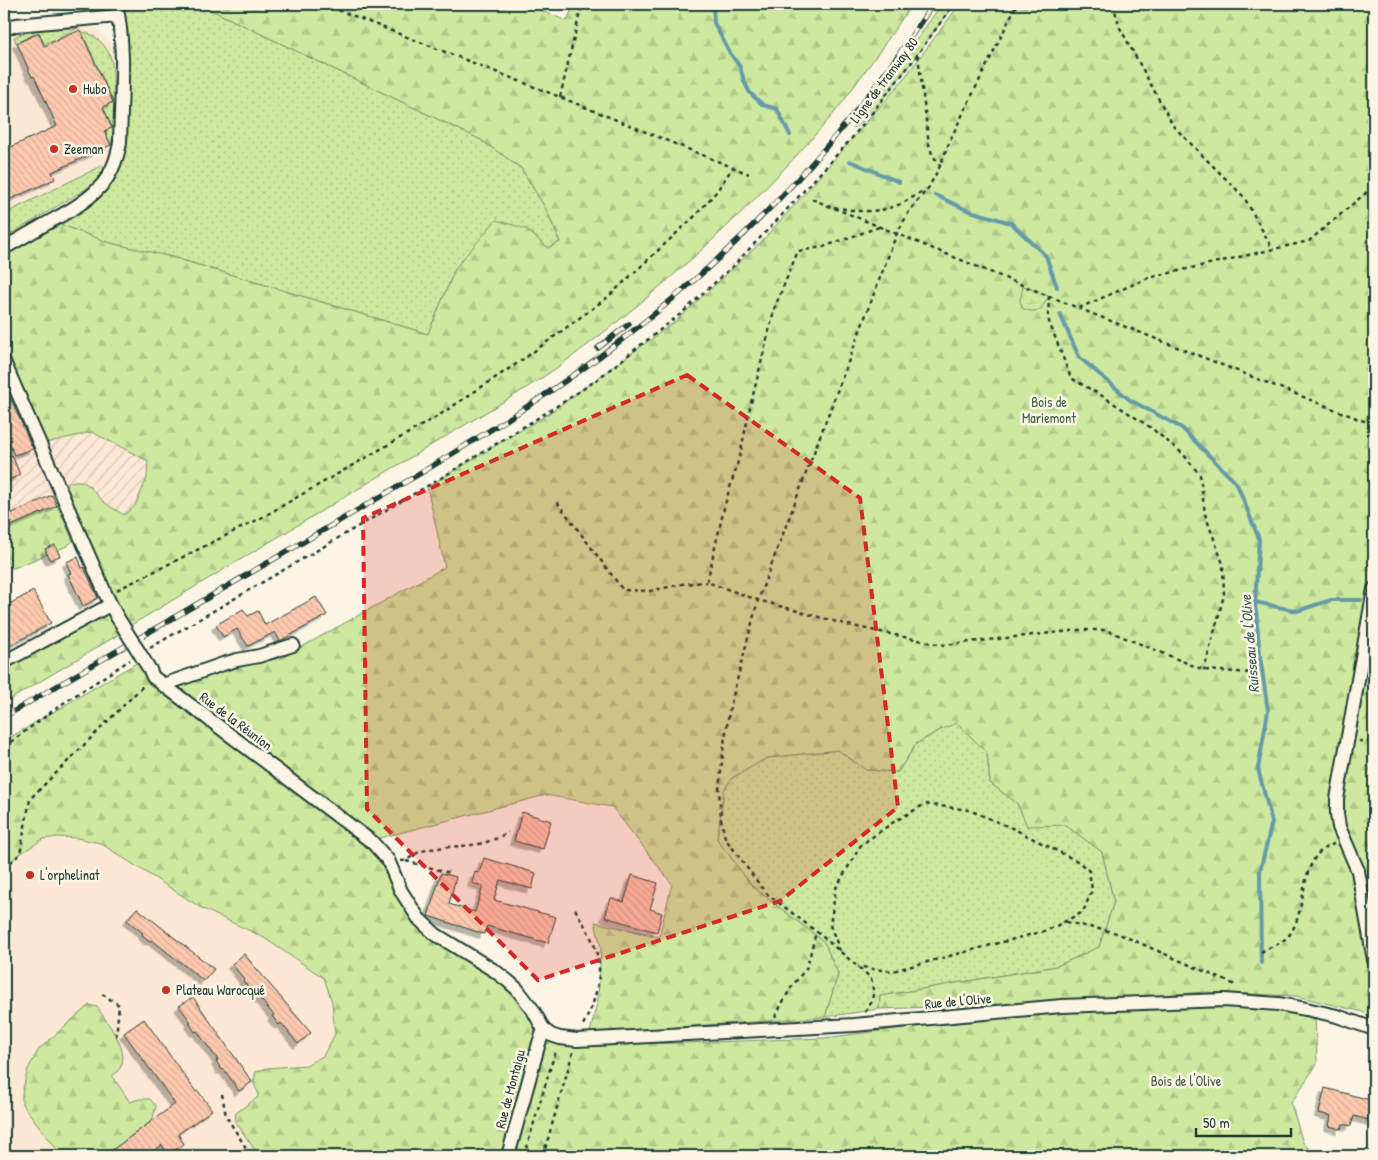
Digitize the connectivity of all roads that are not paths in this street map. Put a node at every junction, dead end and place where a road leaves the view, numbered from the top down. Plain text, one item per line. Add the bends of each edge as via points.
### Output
1 (117, 10) edge
2 (4, 29) edge
3 (4, 248) edge
4 (4, 362) edge
5 (1374, 589) edge
6 (111, 605) junction
7 (293, 645) dead end
8 (4, 662) edge
9 (155, 677) junction
10 (1374, 960) edge
11 (1374, 1028) edge
12 (544, 1030) junction
13 (508, 1156) edge

1 - 2 street
1 - 3 street via 122,63 120,143 112,169 99,189 76,207
4 - 6 street, Rue de la Réunion
5 - 10 street via 1337,799 1339,827 1358,871
6 - 8 street
6 - 9 street, Rue de la Réunion, bridge
7 - 9 street via 259,656
9 - 12 street, Rue de la Réunion via 372,842 388,860 419,919 435,934 508,981 533,1010
11 - 12 street, Rue de l'Olive via 1306,1009 1224,1000 1062,1006 854,1025 568,1039
12 - 13 street, Rue de Montaigu

